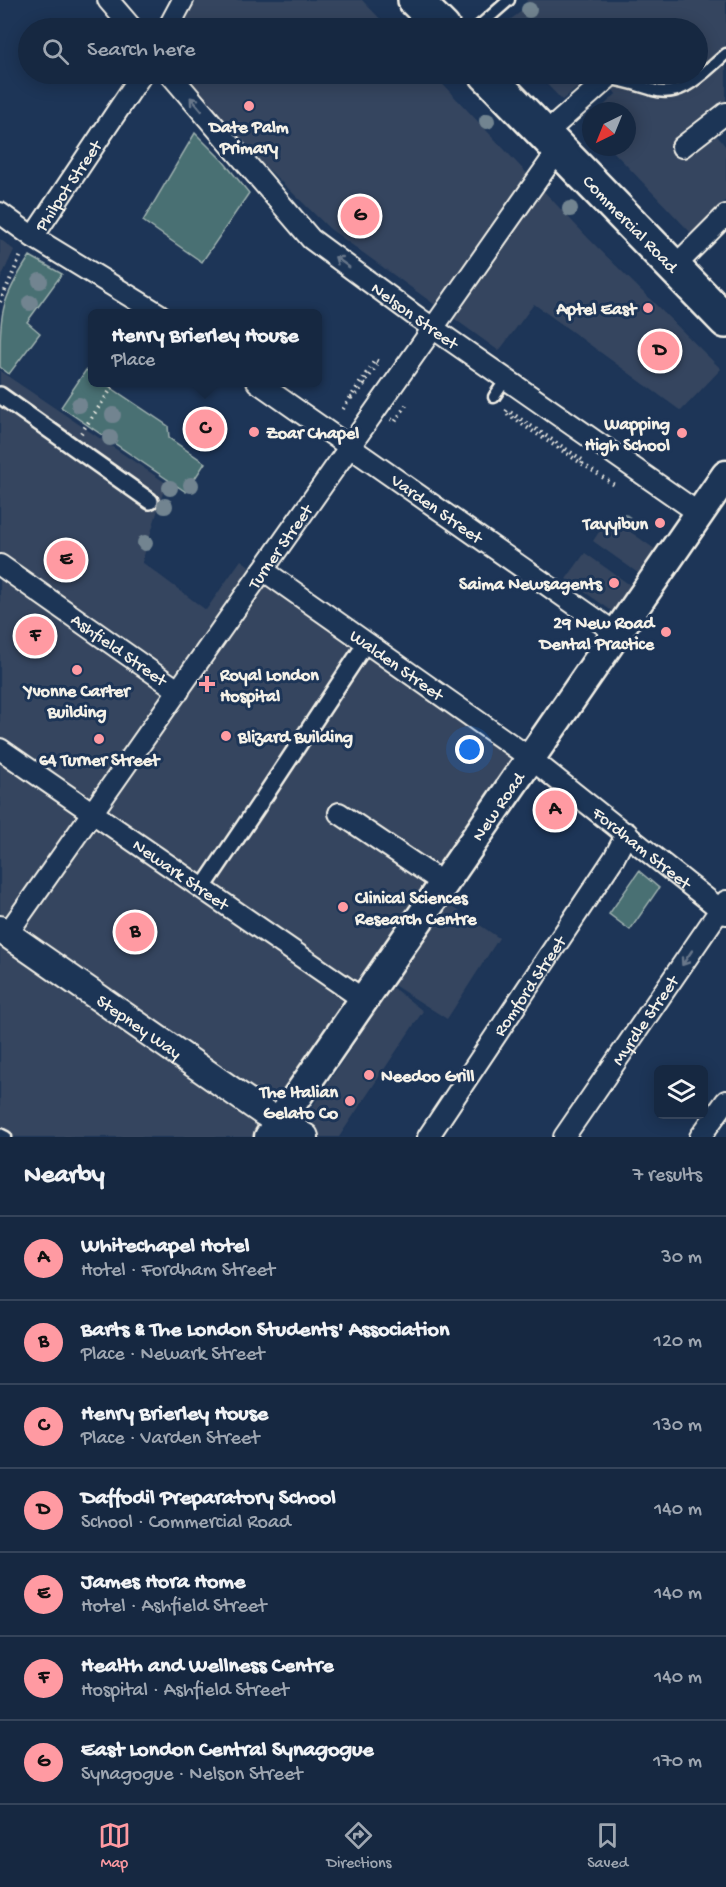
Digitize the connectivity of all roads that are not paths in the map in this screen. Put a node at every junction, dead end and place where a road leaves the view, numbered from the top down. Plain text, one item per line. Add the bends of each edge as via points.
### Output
1 (108, 0) edge
2 (183, 0) edge
3 (415, 0) edge
4 (508, 0) edge
5 (123, 18) edge
6 (173, 18) edge
7 (433, 18) edge
8 (488, 18) edge
9 (726, 54) edge
10 (708, 69) edge
11 (135, 84) edge
12 (179, 84) edge
13 (496, 84) edge
14 (603, 84) edge
15 (639, 84) edge
16 (689, 84) edge
17 (723, 122) edge
18 (552, 142) junction
19 (682, 147) dead end
20 (0, 213) edge
21 (726, 215) edge
22 (33, 237) junction
23 (674, 267) junction
24 (151, 309) edge
25 (726, 321) edge
26 (433, 328) junction
27 (506, 379) junction
28 (265, 387) edge
29 (1, 396) edge
30 (494, 397) dead end
31 (349, 448) junction
32 (726, 475) edge
33 (150, 501) dead end
34 (700, 514) junction
35 (0, 566) edge
36 (263, 570) junction
37 (617, 634) junction
38 (366, 643) junction
39 (179, 691) junction
40 (0, 748) edge
41 (530, 758) junction
42 (92, 813) junction
43 (339, 813) dead end
44 (627, 833) junction
45 (443, 883) junction
46 (202, 889) junction
47 (724, 908) edge
48 (2, 936) edge
49 (364, 1000) junction
50 (726, 1101) edge
51 (273, 1129) edge
52 (0, 1134) edge
53 (6, 1137) edge
54 (305, 1137) edge
55 (428, 1137) edge
56 (564, 1137) edge
57 (700, 1137) edge

1 - 5 street
2 - 6 street
3 - 7 highway
4 - 8 lane
9 - 10 lane
11 - 22 street, Philpot Street
26 -> 12 street, Nelson Street via 311,239
13 - 18 highway, Commercial Road
14 - 18 street, Turner Street
15 - 16 lane via 670,93
17 - 19 street
18 - 23 highway, Commercial Road
18 - 26 street, Turner Street
20 - 22 street
21 - 23 street
22 - 24 street
23 - 25 highway, Commercial Road
26 - 27 street, Nelson Street
26 - 31 street, Turner Street
27 - 30 lane
27 - 34 street, Nelson Street
28 - 31 street, Varden Street
29 - 33 street
31 - 36 street, Turner Street
31 - 37 street, Varden Street
32 - 34 main road, New Road
34 - 37 main road, New Road
35 - 39 street, Ashfield Street
36 - 38 street, Walden Street
36 - 39 street, Turner Street
37 - 41 main road, New Road
38 - 41 street, Walden Street
38 - 46 street
39 - 42 street, Turner Street
40 - 42 street, Newark Street
41 - 44 street, Fordham Street
41 - 45 main road, New Road
42 - 46 street, Newark Street
42 - 48 street, Turner Street
43 - 45 street
44 - 47 street, Fordham Street
44 - 55 street, Romford Street
45 - 49 main road, New Road
46 - 49 street, Newark Street
47 -> 56 street, Myrdle Street
48 - 51 street, Stepney Way
49 - 51 main road, New Road
50 - 57 street
51 - 54 street, Stepney Way
52 - 53 lane

